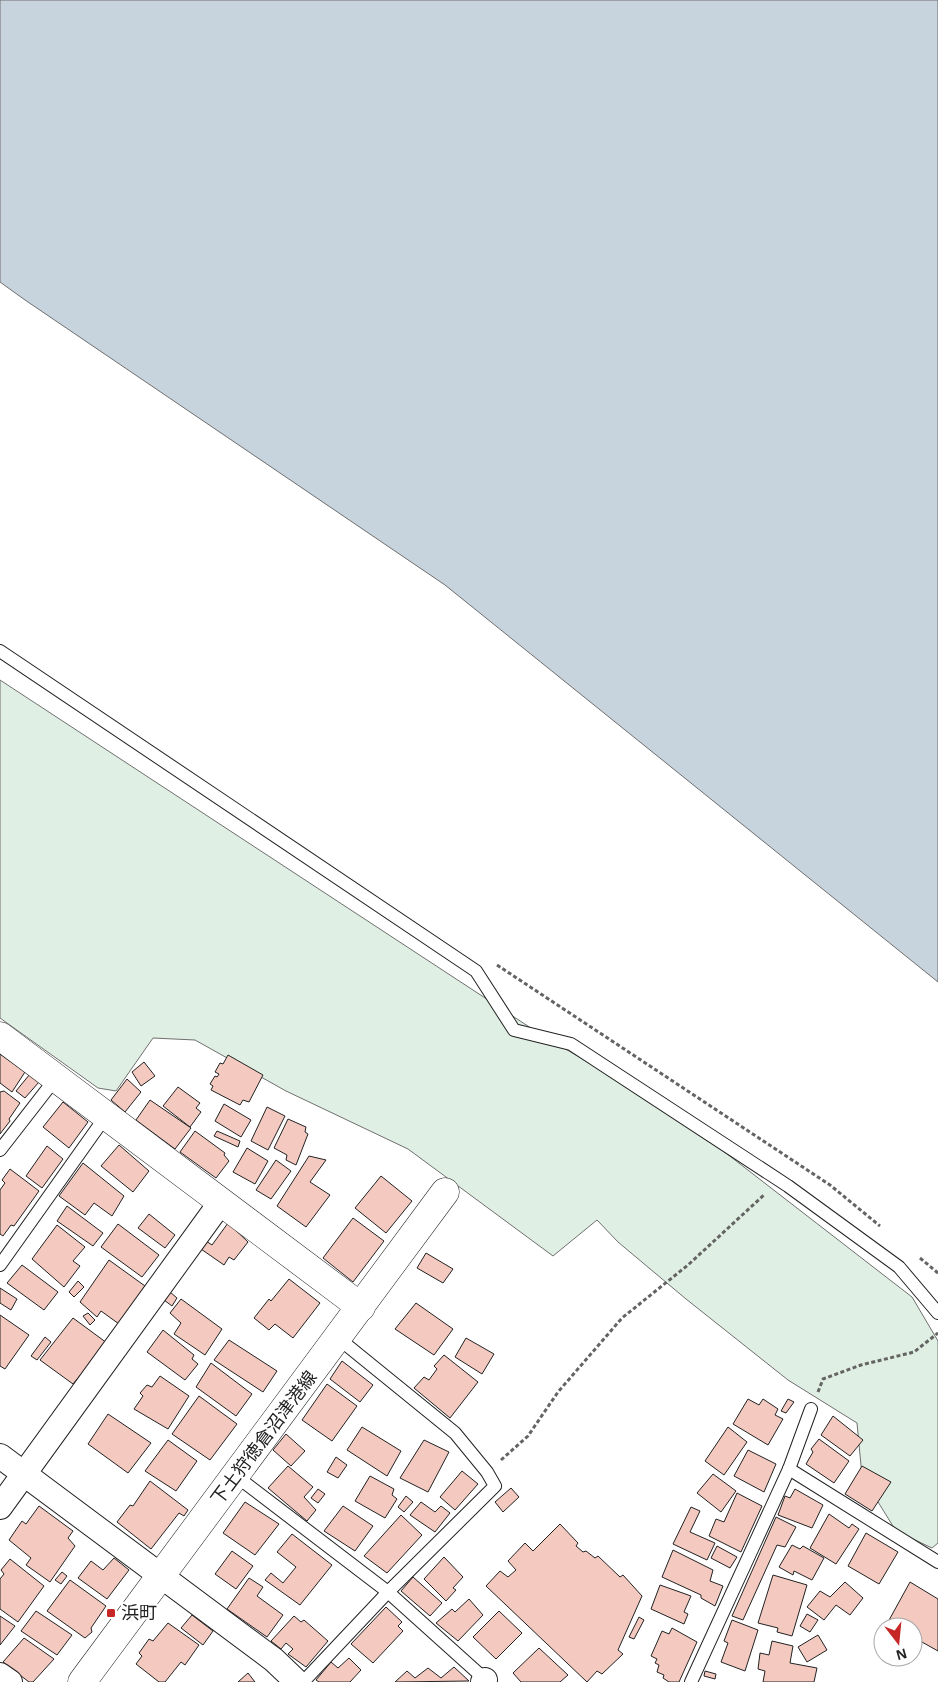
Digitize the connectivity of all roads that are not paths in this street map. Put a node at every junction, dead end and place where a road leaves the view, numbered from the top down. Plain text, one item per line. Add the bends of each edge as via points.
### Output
1 (0, 651) edge
2 (0, 1036) edge
3 (56, 1078) junction
4 (106, 1116) junction
5 (0, 1150) edge
6 (445, 1192) dead end
7 (221, 1202) junction
8 (0, 1266) edge
9 (361, 1307) junction
10 (938, 1313) edge
11 (338, 1338) junction
12 (812, 1409) road end
13 (0, 1456) edge
14 (789, 1469) junction
15 (24, 1474) junction
16 (236, 1476) junction
17 (0, 1507) edge
18 (938, 1562) edge
19 (161, 1575) junction
20 (388, 1592) junction
21 (0, 1675) edge
22 (486, 1681) edge
23 (10, 1682) edge
24 (82, 1682) edge
25 (297, 1682) edge
26 (303, 1682) edge
27 (691, 1682) edge

1 - 10 lane via 476,971 514,1030 571,1044 780,1181 899,1267
2 - 3 main road
3 - 4 main road
3 - 5 lane
4 - 7 main road
4 - 8 lane
6 - 9 main road, 下土狩徳倉沼津港線
7 - 9 main road
7 - 15 street
9 - 11 main road, 下土狩徳倉沼津港線
11 - 16 main road, 下土狩徳倉沼津港線
11 - 20 lane via 455,1433 495,1486
12 - 14 lane
13 - 15 street
14 - 18 lane
14 - 27 lane
15 - 17 street
15 - 19 street
16 - 19 main road, 下土狩徳倉沼津港線
16 - 20 lane
19 - 24 main road, 下土狩徳倉沼津港線
19 - 25 street via 274,1660
20 - 22 lane
20 - 26 lane
21 - 23 street

